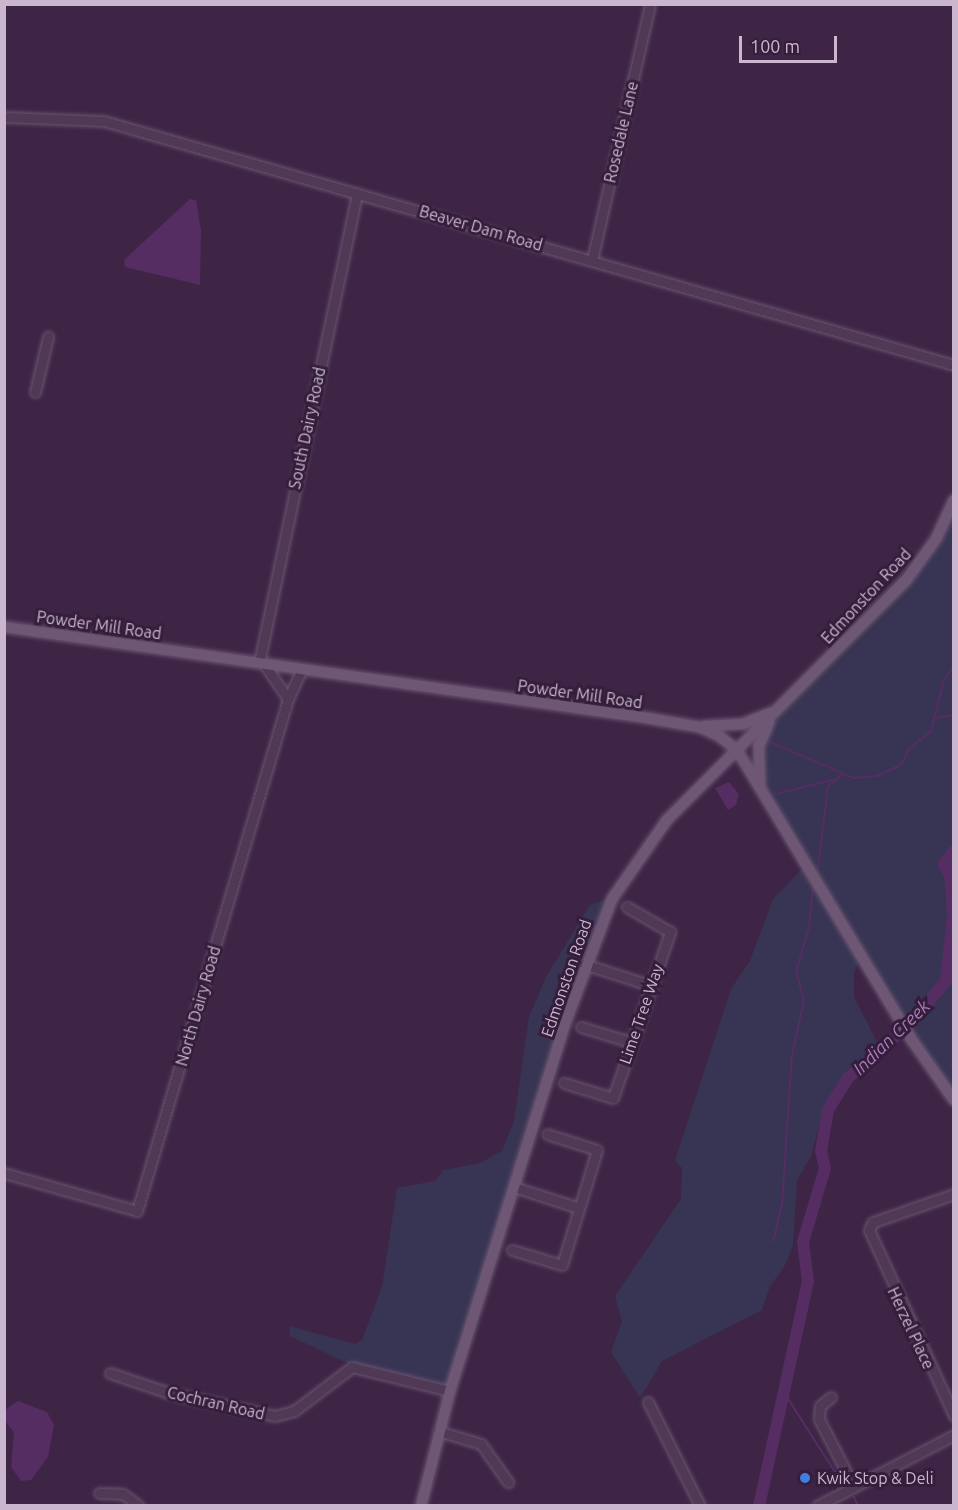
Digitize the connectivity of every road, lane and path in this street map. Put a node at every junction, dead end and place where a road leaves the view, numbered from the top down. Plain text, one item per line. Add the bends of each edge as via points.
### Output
1 (650, 4) edge
2 (4, 117) edge
3 (357, 193) junction
4 (592, 260) junction
5 (48, 337) dead end
6 (954, 364) edge
7 (35, 392) dead end
8 (954, 500) edge
9 (4, 627) edge
10 (261, 663) junction
11 (302, 669) junction
12 (288, 699) junction
13 (776, 710) junction
14 (692, 726) junction
15 (737, 750) junction
16 (761, 788) junction
17 (627, 907) dead end
18 (584, 964) junction
19 (649, 985) junction
20 (581, 1027) dead end
21 (631, 1042) junction
22 (564, 1083) dead end
23 (954, 1100) edge
24 (547, 1134) dead end
25 (4, 1173) edge
26 (514, 1187) junction
27 (954, 1194) edge
28 (579, 1208) junction
29 (512, 1250) dead end
30 (110, 1374) dead end
31 (450, 1391) junction
32 (831, 1397) dead end
33 (648, 1402) dead end
34 (954, 1416) edge
35 (438, 1431) junction
36 (954, 1435) edge
37 (508, 1482) dead end
38 (854, 1487) junction
39 (99, 1493) dead end
40 (139, 1506) edge
41 (421, 1506) edge
42 (700, 1506) edge
43 (817, 1506) edge

1 - 4 street, Rosedale Lane
2 - 3 street, Beaver Dam Road via 104,121
3 - 4 street, Beaver Dam Road
3 - 10 street, South Dairy Road
4 - 6 street, Beaver Dam Road
5 - 7 street
8 - 13 main road, Edmonston Road via 915,569
9 - 10 main road, Powder Mill Road
10 - 11 main road, Powder Mill Road
10 - 12 street
11 - 12 street, North Dairy Road
11 - 14 main road, Powder Mill Road
12 - 25 street, North Dairy Road via 137,1211
13 - 14 main road via 743,724
13 - 15 main road, Edmonston Road
13 - 16 main road via 759,746
14 - 15 main road, Powder Mill Road via 719,736
15 - 16 main road, Powder Mill Road
15 - 18 main road, Edmonston Road via 667,820 638,857 612,899
16 - 23 main road, Powder Mill Road via 911,1039
17 - 19 street, Lime Tree Way via 670,932
18 - 19 street
18 - 26 main road, Edmonston Road
19 - 21 street, Lime Tree Way
20 - 21 street
21 - 22 street, Lime Tree Way via 613,1098
24 - 28 street via 597,1150
26 - 28 street
26 - 31 main road, Edmonston Road
27 - 34 street, Herzel Place via 873,1222 869,1239
28 - 29 street via 562,1265
30 - 31 street, Cochran Road via 176,1395 278,1416 294,1412 352,1367
31 - 35 main road, Edmonston Road
32 - 38 street via 820,1406 819,1419
33 - 42 street
35 - 37 street via 480,1444
35 - 41 main road, Edmonston Road
36 - 38 street
38 - 43 street
39 - 40 street via 123,1494

